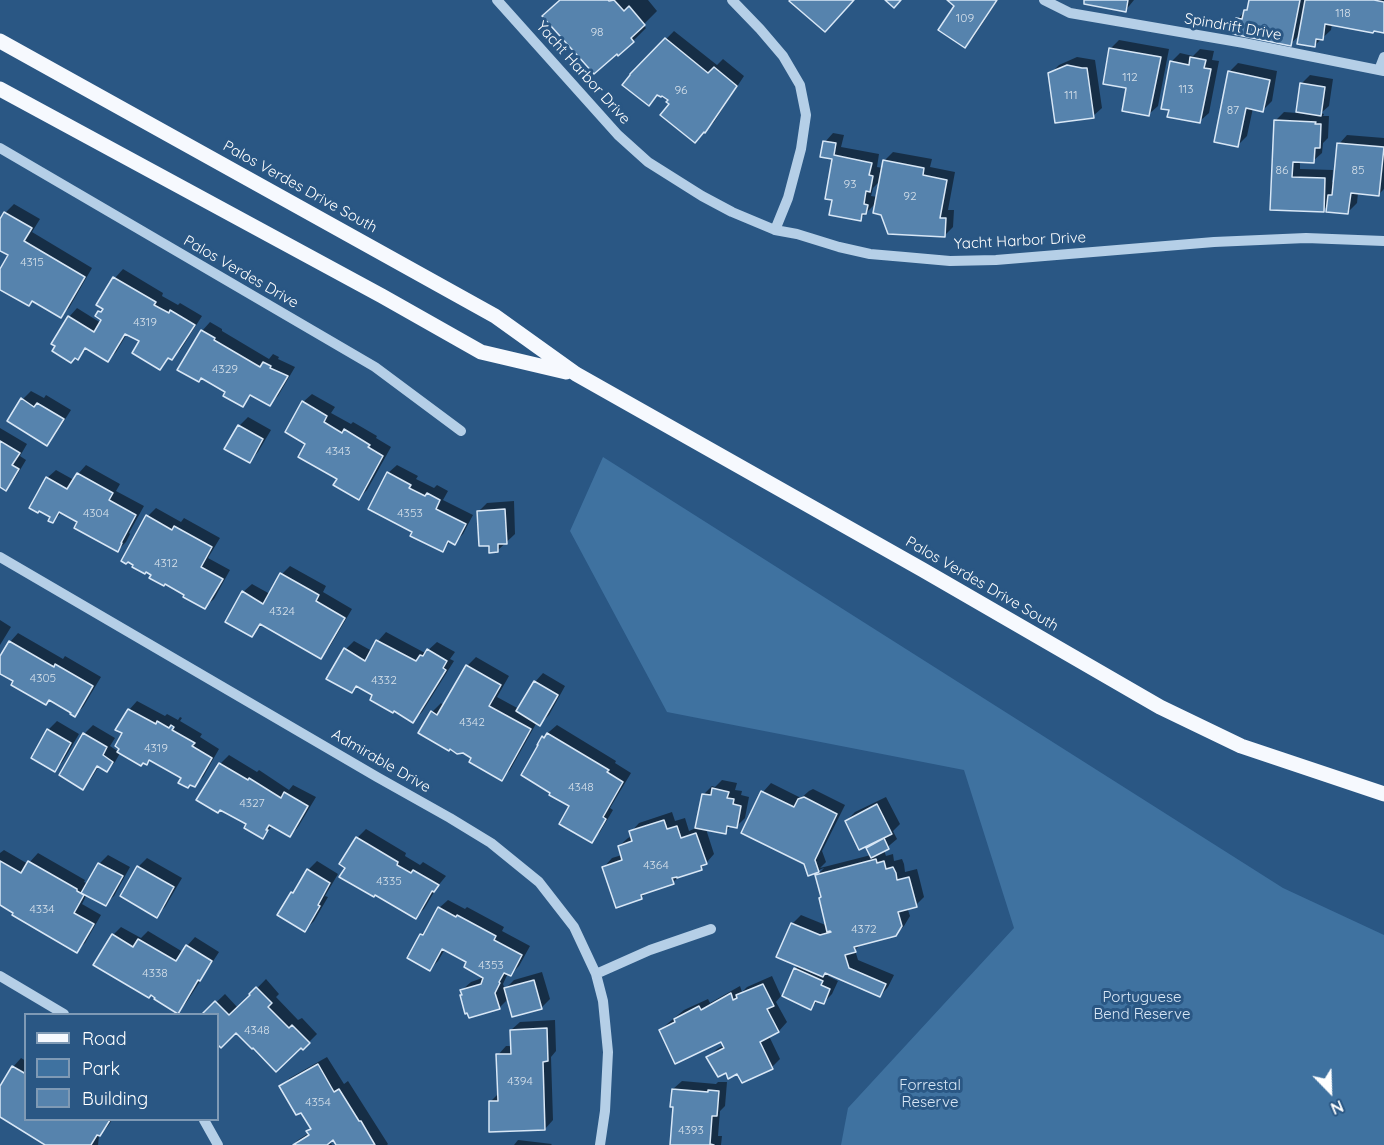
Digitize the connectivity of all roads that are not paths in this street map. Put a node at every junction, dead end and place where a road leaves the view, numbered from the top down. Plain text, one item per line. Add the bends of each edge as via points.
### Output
1 (497, 0) edge
2 (732, 0) edge
3 (1044, 0) edge
4 (0, 41) edge
5 (1384, 57) edge
6 (1382, 71) edge
7 (0, 89) edge
8 (0, 148) edge
9 (775, 230) junction
10 (1384, 241) edge
11 (576, 374) junction
12 (461, 431) dead end
13 (0, 557) edge
14 (1384, 794) edge
15 (711, 929) dead end
16 (596, 974) junction
17 (0, 976) edge
18 (62, 1013) edge
19 (205, 1121) edge
20 (218, 1145) edge
21 (600, 1145) edge

1 - 9 street, Yacht Harbor Drive via 618,135 648,162 702,196
2 - 9 street via 783,56 800,86 806,115 788,198
3 - 6 street, Spindrift Drive via 1070,13
4 - 11 main road, Palos Verdes Drive South via 495,316
5 - 6 street
7 - 11 main road, Palos Verdes Drive South via 481,352
8 - 12 street, Palos Verdes Drive via 375,367
9 - 10 street, Yacht Harbor Drive via 870,254 950,261 996,261 1214,242 1306,238
11 - 14 main road, Palos Verdes Drive South via 1160,707 1241,746
13 - 16 street, Admirable Drive via 491,843 539,882 573,927
15 - 16 street
16 - 21 street, Admirable Drive via 608,1052
17 - 18 street
19 - 20 street

